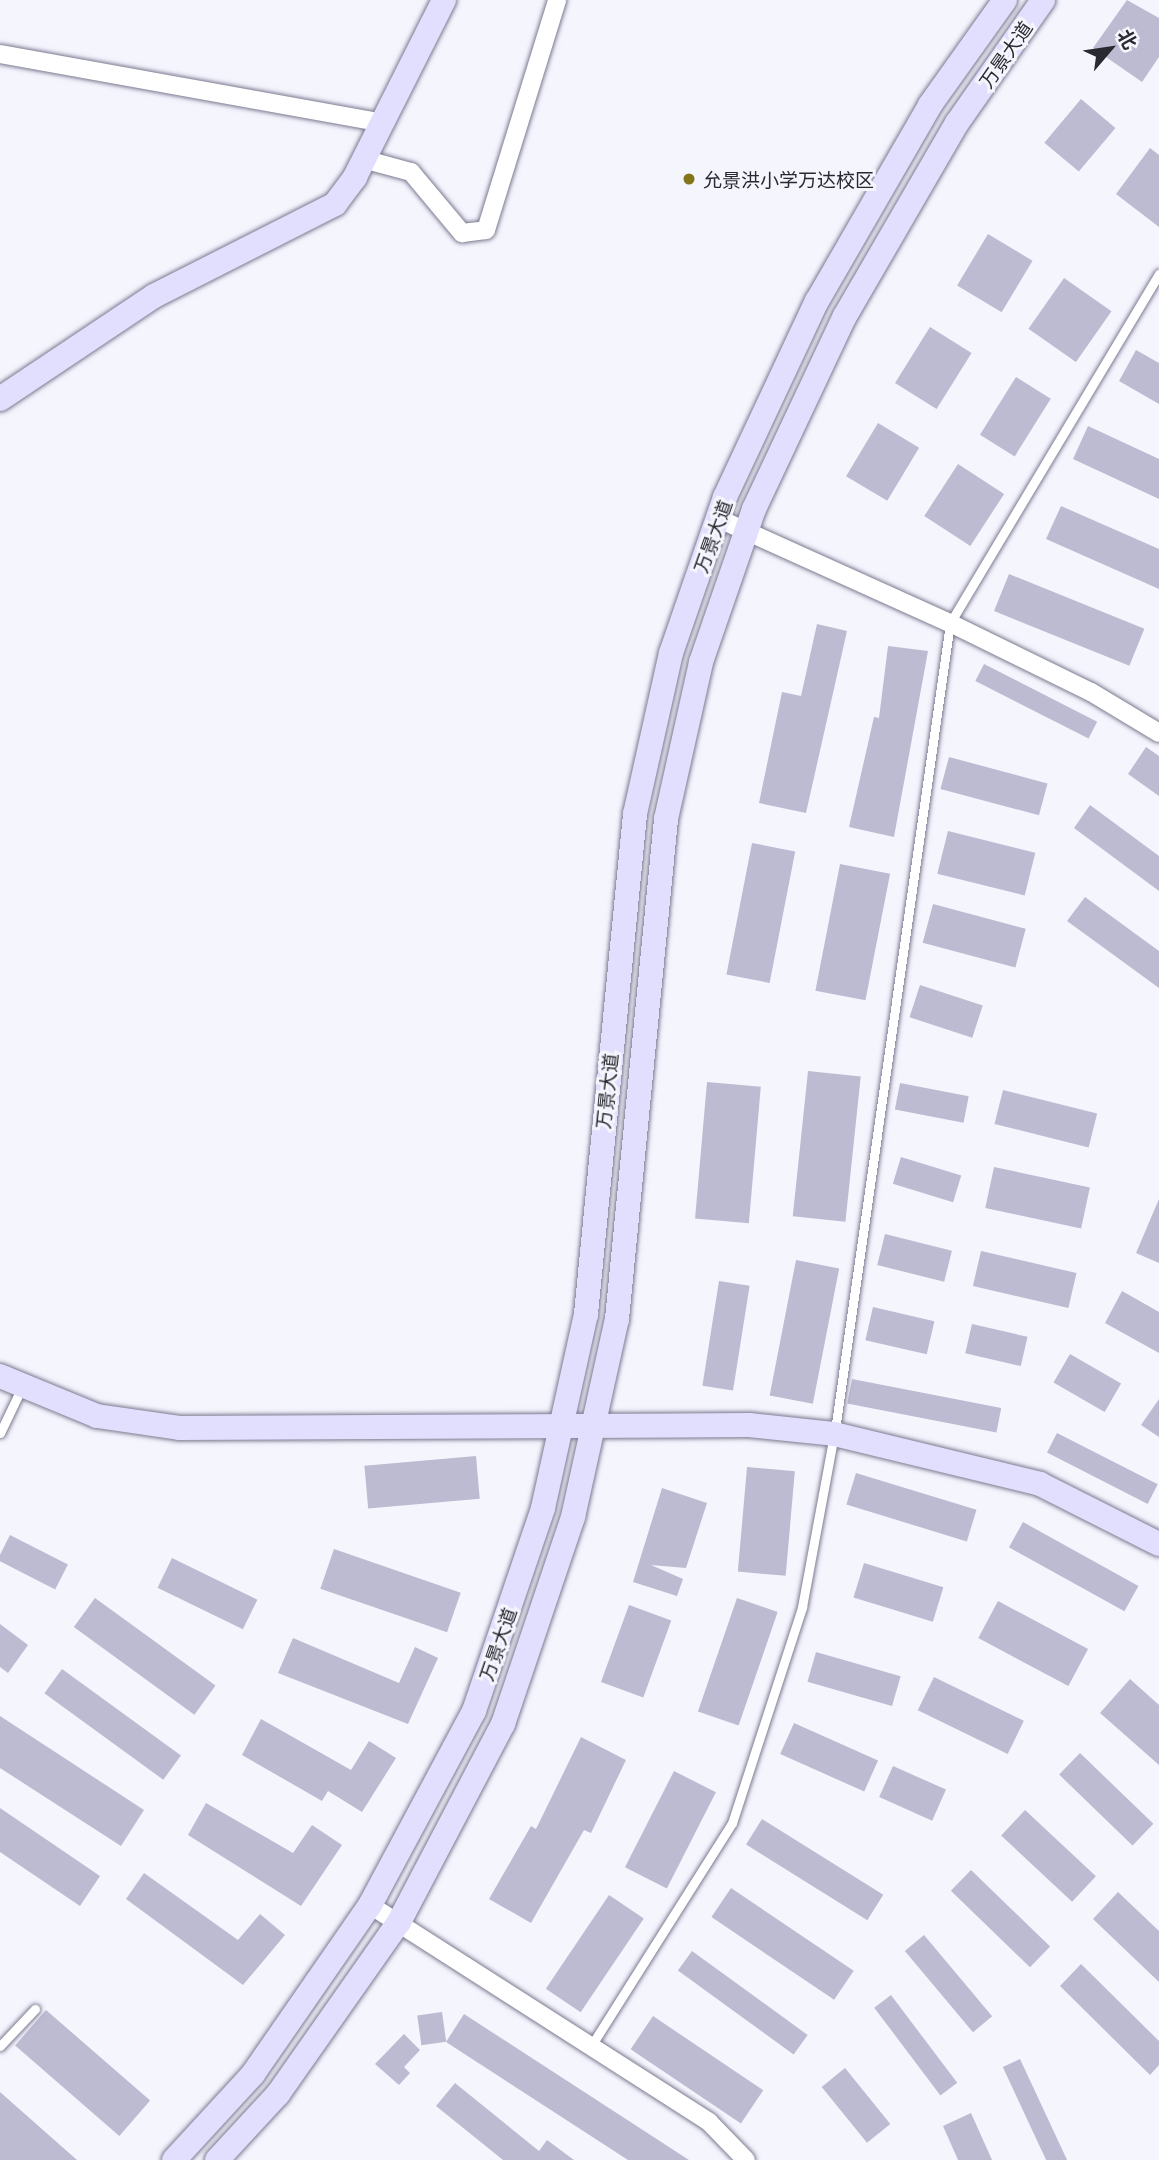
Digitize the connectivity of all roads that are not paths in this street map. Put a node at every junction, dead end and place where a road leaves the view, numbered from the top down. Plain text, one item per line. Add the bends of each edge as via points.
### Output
1 (444, 0) edge
2 (557, 0) edge
3 (1004, 0) edge
4 (1043, 0) edge
5 (0, 54) edge
6 (377, 122) junction
7 (362, 159) junction
8 (1159, 274) edge
9 (0, 399) edge
10 (718, 519) junction
11 (748, 527) junction
12 (950, 623) junction
13 (1159, 733) edge
14 (0, 1376) edge
15 (23, 1387) junction
16 (594, 1426) junction
17 (559, 1427) junction
18 (0, 1433) edge
19 (834, 1434) junction
20 (1159, 1544) edge
21 (370, 1905) junction
22 (399, 1922) junction
23 (35, 2009) dead end
24 (0, 2046) edge
25 (591, 2046) junction
26 (174, 2160) edge
27 (217, 2160) edge
28 (746, 2160) edge

1 - 6 main road
2 - 7 street via 486,230 462,233 411,172
3 - 10 main road, 万景大道 via 930,106 817,302
4 - 11 main road, 万景大道 via 957,123 845,316
5 - 6 street
6 - 7 main road
7 - 9 main road via 335,204 306,224 153,296
8 - 12 lane
10 - 11 street
10 - 17 main road, 万景大道 via 670,653 635,814 586,1314
11 - 12 street
11 - 16 main road, 万景大道 via 701,662 666,820 617,1319
12 - 13 street
12 - 19 lane
14 - 15 main road
15 - 17 main road via 97,1416 179,1428
15 - 18 lane
16 - 17 main road
16 - 19 main road via 749,1425
16 - 22 main road, 万景大道 via 573,1517 503,1724
17 - 21 main road, 万景大道 via 543,1508 474,1711
19 - 20 main road via 1040,1484
19 - 25 lane via 802,1606 732,1823
21 - 22 street
21 - 26 main road, 万景大道 via 253,2074
22 - 25 street
22 - 27 main road, 万景大道 via 278,2094
23 - 24 lane
25 - 28 street via 709,2122

